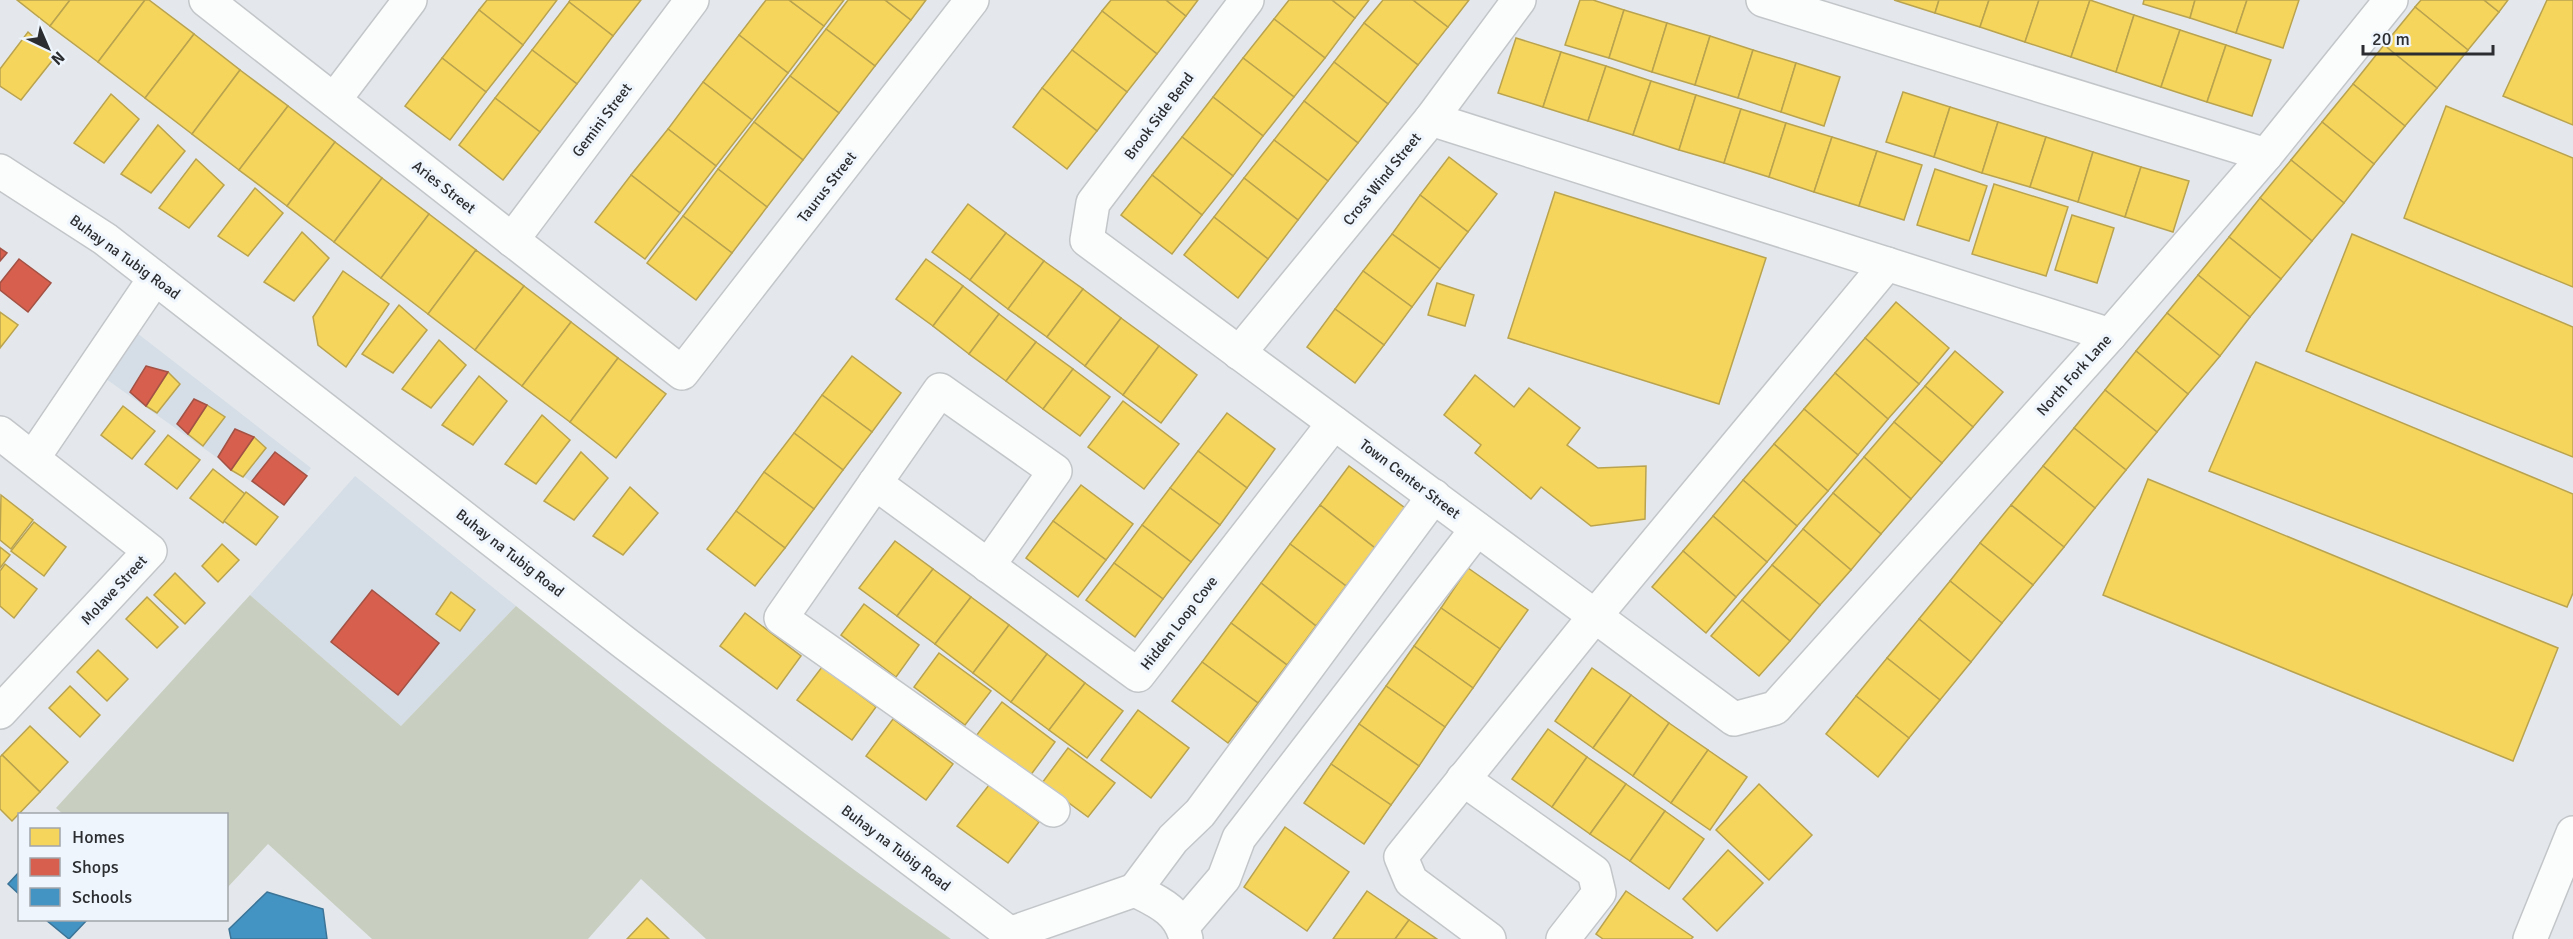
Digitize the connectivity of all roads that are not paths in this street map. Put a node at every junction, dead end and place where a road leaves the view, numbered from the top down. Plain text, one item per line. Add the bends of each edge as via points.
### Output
1 (206, 0) edge
2 (410, 0) edge
3 (692, 0) edge
4 (972, 0) edge
5 (1247, 0) edge
6 (1519, 0) edge
7 (1763, 0) edge
8 (2391, 0) edge
9 (334, 100) junction
10 (1431, 120) junction
11 (2266, 155) junction
12 (0, 171) edge
13 (512, 240) junction
14 (1087, 240) joint
15 (1887, 264) junction
16 (156, 278) junction
17 (2110, 335) junction
18 (1239, 353) junction
19 (682, 373) joint
20 (1334, 423) junction
21 (0, 433) edge
22 (33, 458) junction
23 (875, 483) junction
24 (1434, 496) junction
25 (1477, 529) junction
26 (988, 566) junction
27 (1594, 616) junction
28 (0, 711) edge
29 (1734, 719) joint
30 (1463, 779) junction
31 (1053, 810) dead end
32 (2573, 833) edge
33 (1136, 890) junction
34 (1185, 932) edge
35 (1013, 936) edge
36 (1489, 939) edge
37 (1563, 939) edge
38 (2530, 939) edge

1 - 9 street, Aries Street
2 - 9 street
3 - 13 street, Gemini Street
4 - 19 street, Taurus Street
5 - 14 street, Brook Side Bend via 1093,203
6 - 10 street, Cross Wind Street
7 - 11 street
8 - 11 street, North Fork Lane
9 - 13 street, Aries Street
10 - 15 street
10 - 18 street, Cross Wind Street
11 - 17 street, North Fork Lane
12 - 16 street, Buhay na Tubig Road via 105,239
13 - 19 street, Aries Street
14 - 18 street, Town Center Street
15 - 17 street
15 - 27 street
16 - 22 street
16 - 35 street, Buhay na Tubig Road via 626,644
17 - 29 street, North Fork Lane via 1775,708
18 - 20 street, Town Center Street
20 - 24 street, Town Center Street
20 - 26 street, Hidden Loop Cove via 1138,675
21 - 22 street, Molave Street
22 - 28 street, Molave Street via 150,551
23 - 26 street, Hidden Loop Cove
23 - 26 street via 940,390 1054,471
23 - 31 street via 781,618
24 - 25 street, Town Center Street
24 - 33 street via 1200,813 1173,839
25 - 27 street, Town Center Street
25 - 34 street via 1239,838 1224,878
27 - 29 street, Town Center Street
27 - 30 street
30 - 36 street via 1401,857 1411,881
30 - 37 street via 1594,872 1599,893
32 - 38 street
33 - 34 street via 1167,906
33 - 35 street

